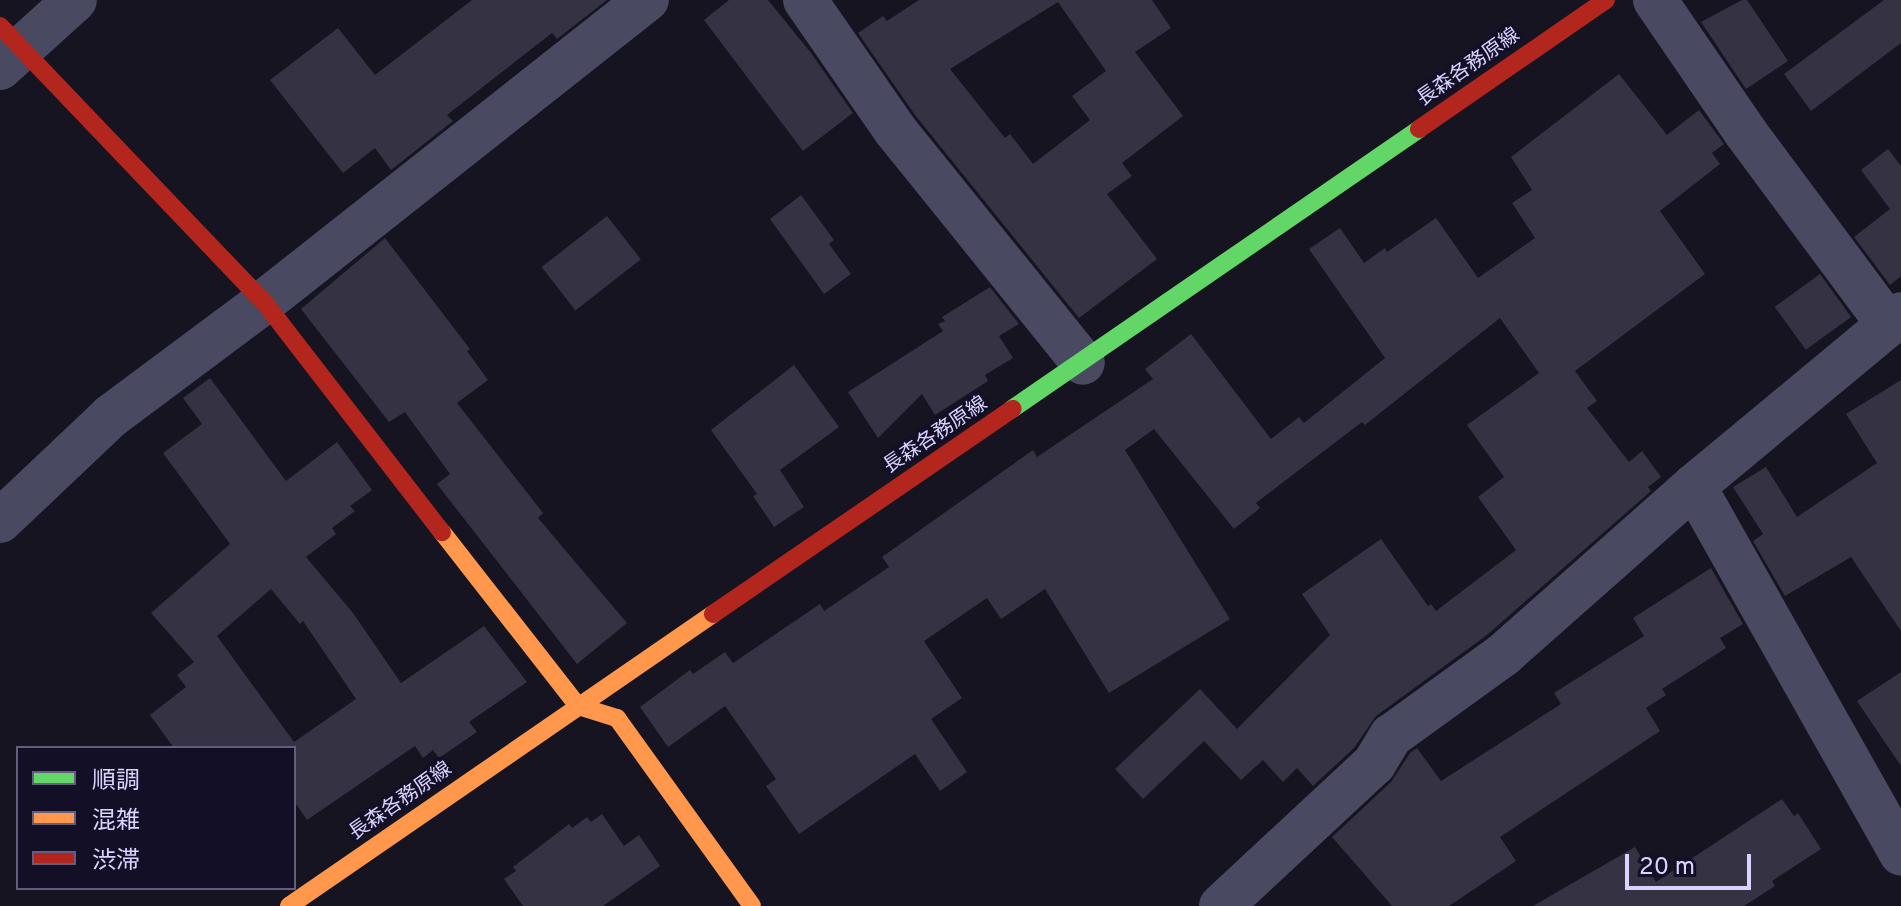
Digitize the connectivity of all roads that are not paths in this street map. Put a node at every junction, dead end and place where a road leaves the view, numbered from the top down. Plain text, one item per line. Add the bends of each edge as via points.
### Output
1 (75, 0) edge
2 (647, 0) edge
3 (805, 0) edge
4 (1606, 0) edge
5 (1655, 0) edge
6 (8, 48) edge
7 (264, 302) junction
8 (1895, 319) edge
9 (1083, 363) junction
10 (1694, 486) junction
11 (0, 521) edge
12 (578, 706) junction
13 (1901, 854) edge
14 (289, 906) edge
15 (752, 906) edge
16 (1221, 906) edge

1 - 6 street
2 - 7 street
3 - 9 street via 895,130
4 - 9 main road, 長森各務原線
5 - 8 street via 1746,133
6 - 7 main road
7 - 11 street via 111,416
7 - 12 main road
8 - 10 street
9 - 12 main road, 長森各務原線
10 - 13 street
10 - 16 street via 1503,655 1391,736 1374,764
12 - 14 main road, 長森各務原線
12 - 15 main road via 617,718

